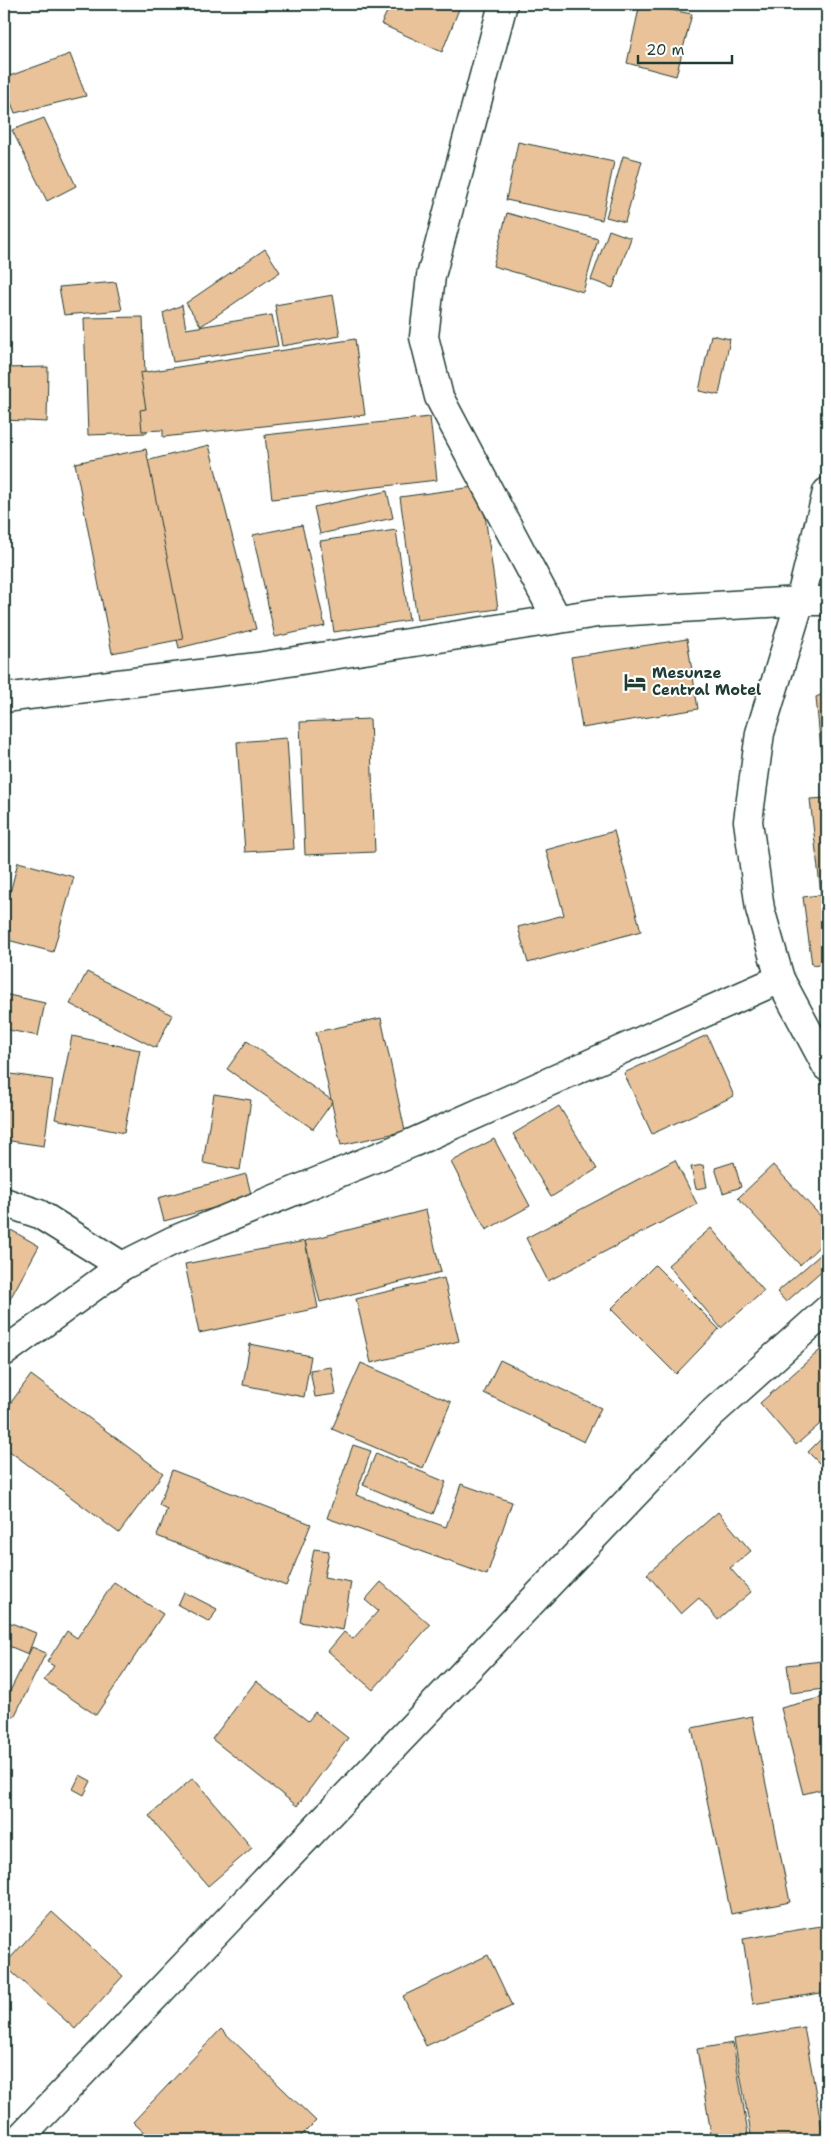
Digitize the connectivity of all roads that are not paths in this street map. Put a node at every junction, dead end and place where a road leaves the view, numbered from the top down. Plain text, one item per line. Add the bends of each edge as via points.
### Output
1 (504, 4) edge
2 (827, 492) edge
3 (800, 601) junction
4 (827, 601) edge
5 (557, 619) junction
6 (4, 698) edge
7 (780, 979) junction
8 (827, 1068) edge
9 (4, 1202) edge
10 (122, 1266) junction
11 (827, 1310) edge
12 (4, 1352) edge
13 (18, 2140) edge

1 - 5 street via 431,276 424,337 439,397
2 - 3 street
3 - 4 street
3 - 5 street via 597,613
3 - 7 street via 760,732 748,821 760,909
5 - 6 street via 256,668
7 - 8 street
7 - 10 street via 412,1143 172,1241
9 - 10 street via 40,1214
10 - 12 street
11 - 13 street via 711,1414

